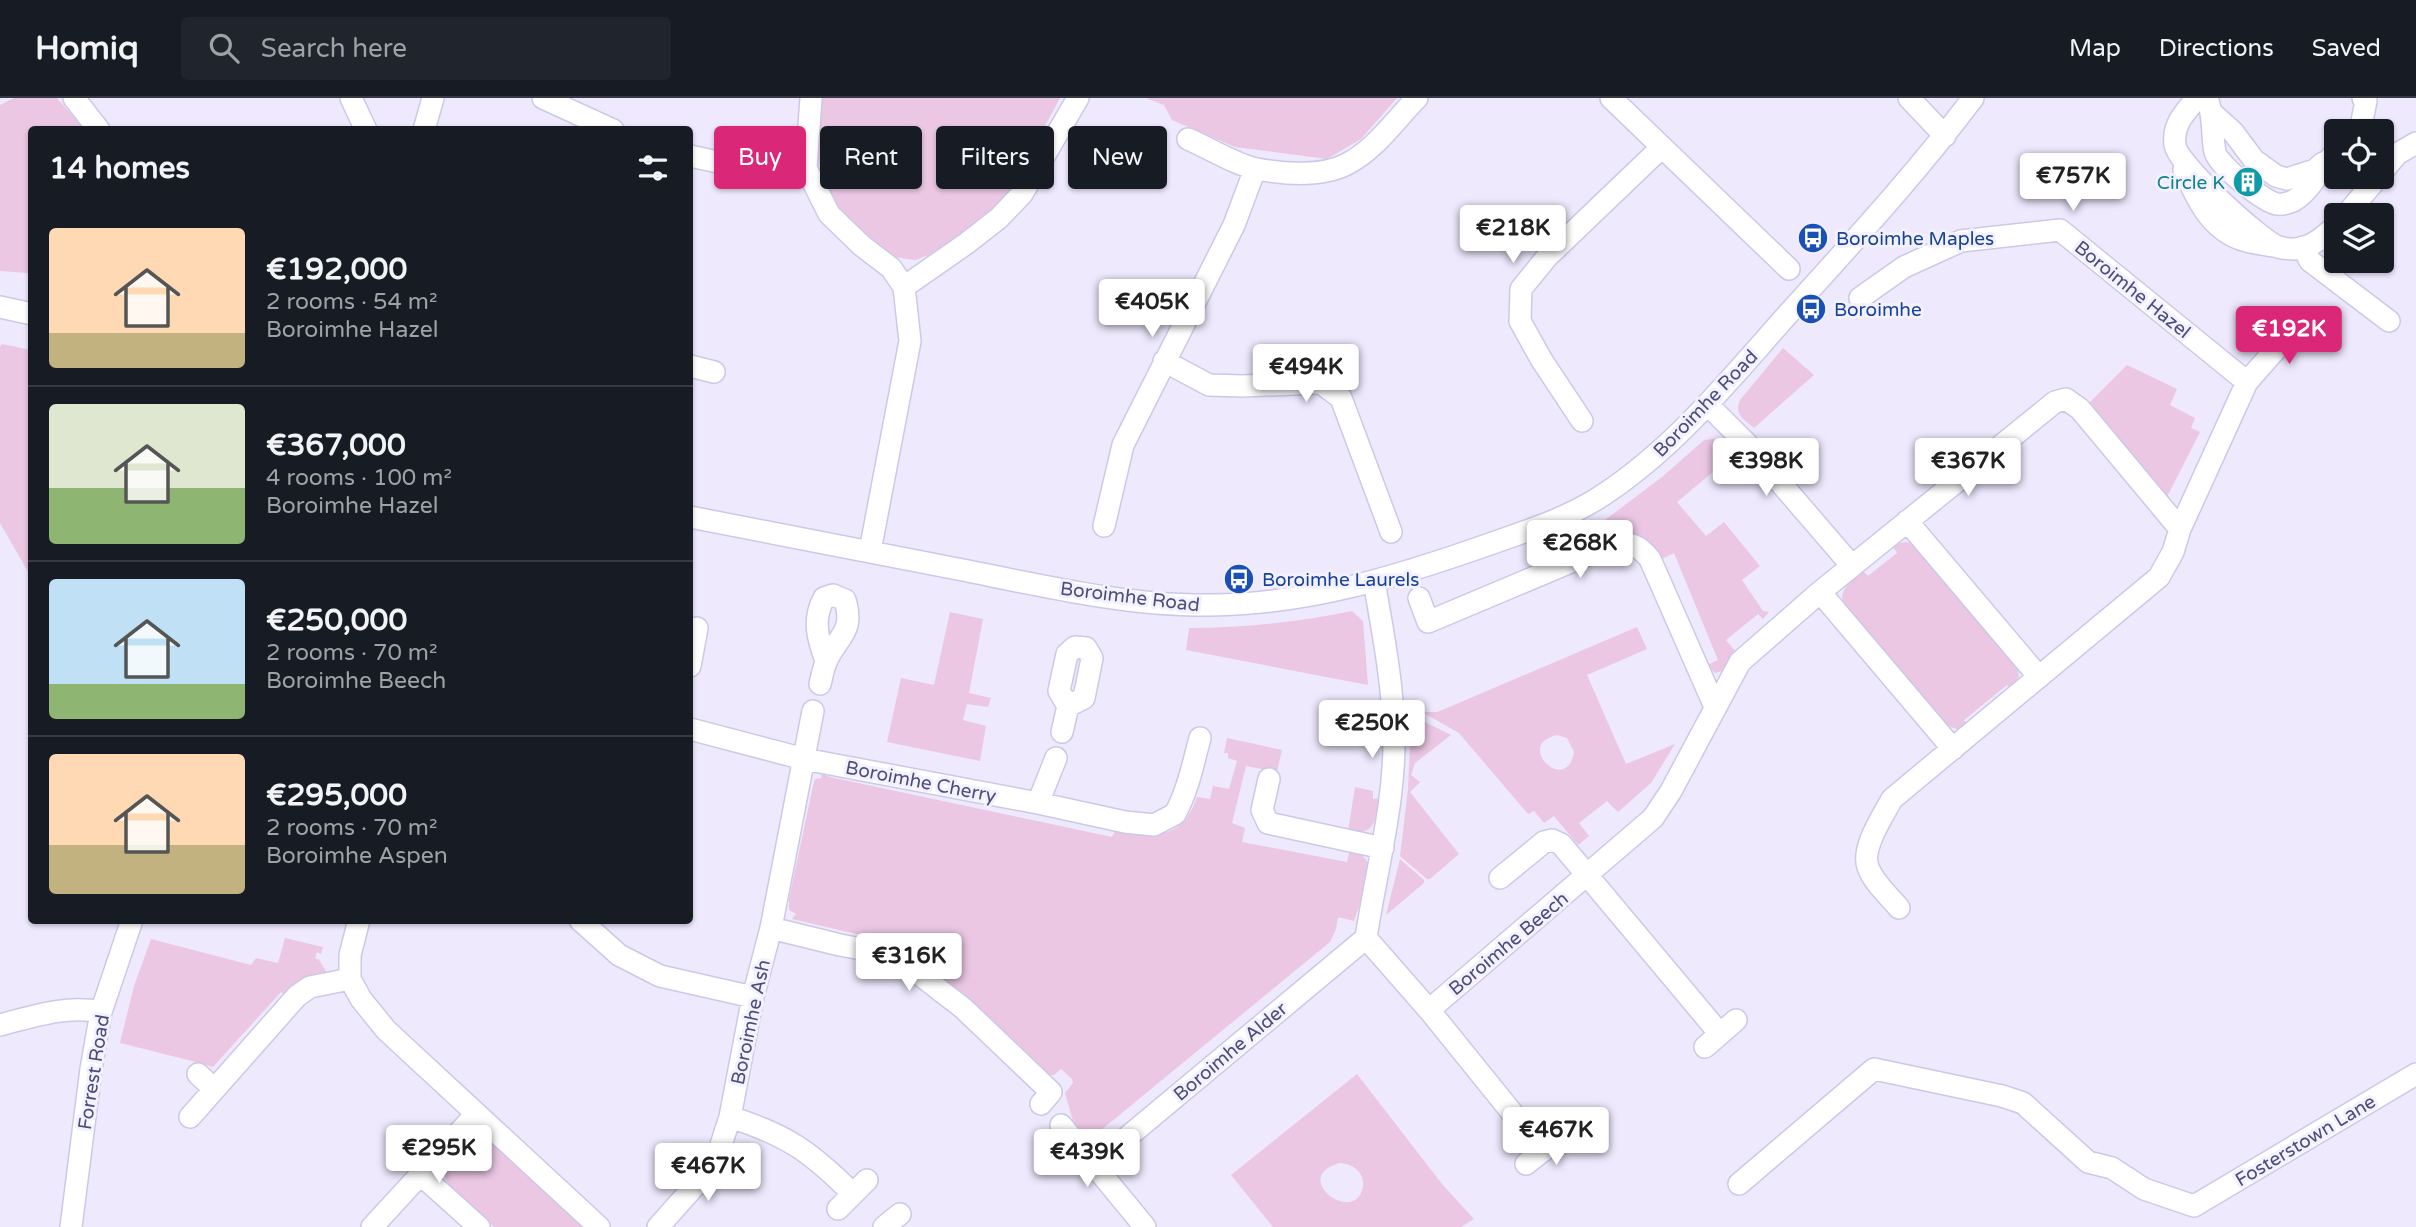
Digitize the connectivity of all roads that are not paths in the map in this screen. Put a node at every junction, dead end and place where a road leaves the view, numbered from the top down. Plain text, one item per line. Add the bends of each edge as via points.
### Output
1 (74, 98) edge
2 (351, 98) edge
3 (433, 98) edge
4 (543, 98) edge
5 (811, 98) edge
6 (1078, 98) edge
7 (1417, 98) edge
8 (1611, 98) edge
9 (1909, 98) edge
10 (1973, 98) edge
11 (2197, 98) edge
12 (2363, 98) edge
13 (2210, 106) edge
14 (2363, 119) edge
15 (96, 126) edge
16 (364, 126) edge
17 (425, 126) edge
18 (604, 126) edge
19 (1945, 136) junction
20 (1188, 139) dead end
21 (2416, 143) edge
22 (2394, 146) edge
23 (1662, 147) junction
24 (693, 157) edge
25 (714, 161) edge
26 (2324, 162) edge
27 (2324, 166) edge
28 (806, 168) joint
29 (1255, 169) junction
30 (2368, 189) edge
31 (2356, 203) edge
32 (2324, 236) edge
33 (2303, 247) junction
34 (1789, 269) dead end
35 (904, 287) junction
36 (1860, 298) dead end
37 (0, 307) edge
38 (28, 313) edge
39 (2389, 321) dead end
40 (2300, 323) dead end
41 (1164, 361) junction
42 (693, 367) edge
43 (714, 372) dead end
44 (2247, 382) junction
45 (1707, 405) junction
46 (1582, 421) dead end
47 (693, 518) edge
48 (1907, 521) junction
49 (1104, 526) dead end
50 (2180, 529) junction
51 (1391, 532) dead end
52 (870, 551) junction
53 (1852, 566) junction
54 (1374, 582) junction
55 (1821, 592) junction
56 (1419, 598) dead end
57 (697, 628) dead end
58 (693, 650) edge
59 (826, 661) dead end
60 (2039, 677) junction
61 (820, 684) dead end
62 (1068, 706) dead end
63 (1715, 707) junction
64 (813, 711) dead end
65 (693, 730) edge
66 (1062, 732) dead end
67 (1200, 738) dead end
68 (1953, 749) junction
69 (1056, 758) dead end
70 (804, 759) junction
71 (1269, 779) dead end
72 (1038, 803) junction
73 (1383, 848) junction
74 (1587, 876) junction
75 (1500, 878) dead end
76 (1899, 908) dead end
77 (131, 924) edge
78 (358, 924) edge
79 (584, 924) edge
80 (771, 928) junction
81 (1366, 938) junction
82 (350, 979) junction
83 (753, 997) junction
84 (1429, 1010) junction
85 (101, 1012) junction
86 (1736, 1020) dead end
87 (0, 1025) edge
88 (198, 1074) dead end
89 (2416, 1074) edge
90 (214, 1090) junction
91 (1052, 1092) dead end
92 (475, 1115) junction
93 (190, 1117) dead end
94 (730, 1117) junction
95 (1061, 1125) dead end
96 (1560, 1137) dead end
97 (1094, 1165) junction
98 (420, 1174) junction
99 (1739, 1184) dead end
100 (853, 1195) dead end
101 (71, 1227) edge
102 (372, 1227) edge
103 (479, 1227) edge
104 (599, 1227) edge
105 (657, 1227) edge
106 (1145, 1227) edge

1 - 15 street
2 - 16 street
3 - 17 street
4 - 18 street
5 - 28 street
6 - 35 street via 1022,194 999,218
7 - 29 street via 1382,137 1347,164 1320,172
8 - 23 street
9 - 19 street
10 - 19 street, Boroimhe Road
11 - 33 street via 2177,123 2178,156 2259,233 2279,247
12 - 14 street
13 - 26 street via 2268,172 2287,179
13 - 27 street via 2215,154 2269,201 2280,205 2292,201
19 - 45 street, Boroimhe Road
20 - 29 street
21 - 22 street
23 - 34 street
23 - 46 street via 1546,257 1521,289 1520,321
24 - 25 street
28 - 35 street via 829,214 891,268
29 - 41 street via 1234,225
30 - 31 street
32 - 33 street
33 - 39 street via 2310,261
35 - 52 street via 910,341
36 - 44 street, Boroimhe Hazel via 1904,267 1961,242 2060,230
37 - 38 street
40 - 44 street
41 - 49 street via 1123,445
41 - 51 street via 1209,385 1321,383 1341,398
42 - 43 street
44 - 50 street
45 - 53 street via 1747,444
45 - 54 street, Boroimhe Road via 1633,474 1572,513
47 - 52 street, Boroimhe Road
48 - 50 street via 2037,415 2066,399 2080,409
48 - 53 street
48 - 60 street
50 - 60 street via 2159,577
52 - 54 street, Boroimhe Road via 1094,594 1198,604 1282,600
53 - 55 street
54 - 73 street via 1389,670 1394,737
55 - 63 street, Boroimhe Beech via 1740,662
55 - 68 street
56 - 63 street via 1428,622 1626,542 1641,548 1650,559
57 - 58 street
59 - 61 street
60 - 68 street
62 - 66 street
63 - 74 street, Boroimhe Beech via 1653,818
64 - 70 street
65 - 70 street, Boroimhe Cherry
67 - 72 street, Boroimhe Cherry via 1186,794 1175,814 1154,825
68 - 76 street via 1892,799 1867,853 1867,866
69 - 72 street
70 - 72 street, Boroimhe Cherry
70 - 80 street, Boroimhe Ash
71 - 73 street via 1262,810 1268,822
73 - 81 street
74 - 75 street via 1561,844 1552,840
74 - 84 street, Boroimhe Beech
74 - 86 street via 1713,1041
77 - 85 street, Forrest Road
78 - 82 street
79 - 83 street via 619,955 660,976
80 - 83 street, Boroimhe Ash
80 - 91 street via 902,961 963,1008
81 - 84 street
81 - 97 street, Boroimhe Alder
82 - 90 street via 310,987 298,996
82 - 92 street via 386,1030
83 - 94 street, Boroimhe Ash
84 - 96 street via 1534,1157
85 - 87 street via 60,1011
85 - 101 street, Forrest Road
88 - 90 street
89 - 99 street, Fosterstown Lane via 2194,1206 2144,1189 2112,1168 2088,1162 2023,1103 1874,1069
90 - 93 street
92 - 98 street
92 - 104 street
94 - 100 street via 791,1141
94 - 105 street, Boroimhe Ash via 708,1171
95 - 97 street
97 - 106 street
98 - 102 street
98 - 103 street

